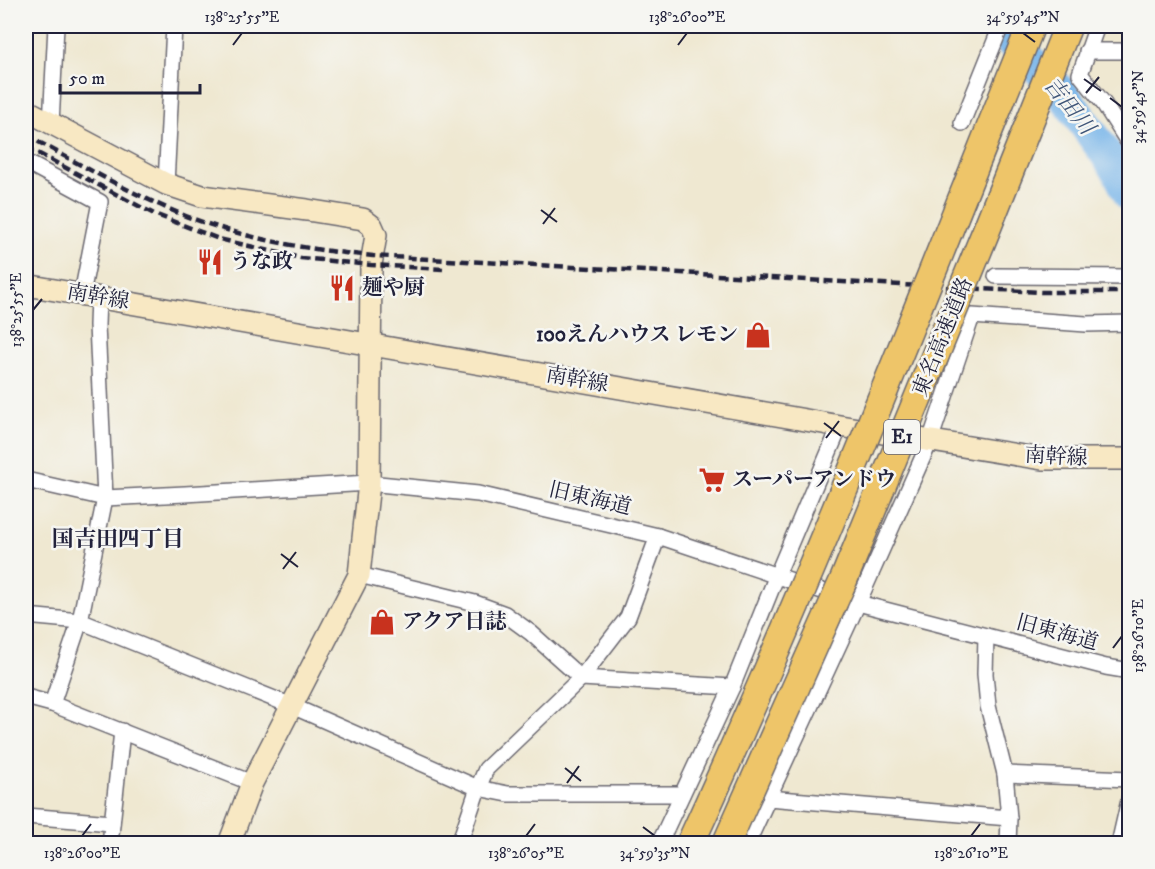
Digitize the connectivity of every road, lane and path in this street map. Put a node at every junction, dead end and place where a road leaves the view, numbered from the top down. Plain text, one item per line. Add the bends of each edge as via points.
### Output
1 (56, 26) edge
2 (174, 26) edge
3 (1001, 26) edge
4 (1031, 26) edge
5 (1068, 26) edge
6 (1097, 26) edge
7 (1087, 51) junction
8 (1130, 51) edge
9 (26, 110) edge
10 (962, 123) dead end
11 (51, 124) junction
12 (1130, 145) edge
13 (26, 162) edge
14 (166, 184) junction
15 (996, 276) dead end
16 (1130, 277) edge
17 (26, 285) edge
18 (90, 296) junction
19 (1130, 323) edge
20 (372, 344) junction
21 (840, 426) junction
22 (930, 441) junction
23 (1130, 459) edge
24 (26, 480) edge
25 (369, 483) junction
26 (105, 498) junction
27 (658, 536) junction
28 (359, 575) junction
29 (777, 575) junction
30 (858, 603) junction
31 (26, 616) edge
32 (80, 621) junction
33 (986, 636) junction
34 (1130, 671) edge
35 (581, 678) junction
36 (732, 687) junction
37 (26, 697) edge
38 (52, 704) junction
39 (292, 706) junction
40 (122, 731) junction
41 (1005, 774) junction
42 (1130, 778) edge
43 (252, 783) junction
44 (478, 788) junction
45 (682, 794) junction
46 (1130, 796) edge
47 (768, 798) junction
48 (26, 816) edge
49 (1009, 818) junction
50 (112, 823) junction
51 (110, 843) edge
52 (229, 843) edge
53 (459, 843) edge
54 (659, 843) edge
55 (690, 843) edge
56 (726, 843) edge
57 (747, 843) edge
58 (1008, 843) edge
59 (1119, 843) edge

1 - 11 street
2 - 14 street
3 - 10 street
4 - 55 highway, 東名高速道路 / E1, bridge via 811,567
5 - 56 highway, 東名高速道路 / E1, bridge via 844,579
6 - 7 street
7 - 8 street
7 - 12 street via 1080,74
9 - 11 main road
11 - 14 main road
13 - 18 street via 100,202
14 - 20 main road via 202,196 363,219 376,235
15 - 16 street
17 - 18 main road, 南幹線
18 - 20 main road, 南幹線
18 - 26 street via 97,325
19 - 22 street via 972,316
20 - 21 main road, 南幹線
20 - 25 main road
21 - 22 main road, 南幹線
21 - 29 street
22 - 23 main road, 南幹線 via 1041,459
22 - 30 street
24 - 26 street, 旧東海道
25 - 26 street, 旧東海道
25 - 27 street, 旧東海道 via 478,494
25 - 28 main road
26 - 32 street
27 - 29 street, 旧東海道
27 - 35 street via 628,617
28 - 35 street via 476,603 505,614
28 - 39 main road
29 - 30 street, 旧東海道
29 - 36 street
30 - 33 street, 旧東海道
30 - 47 street
31 - 32 street
32 - 38 street
32 - 39 street
33 - 34 street, 旧東海道
33 - 41 street via 988,706
35 - 36 street
35 - 44 street via 486,769
36 - 45 street
37 - 38 street
38 - 40 street
39 - 43 main road
39 - 44 street
40 - 43 street
40 - 50 street
41 - 42 street
41 - 49 street
43 - 52 main road
44 - 45 street via 508,794
44 - 53 street
45 - 54 street
46 - 59 street
47 - 49 street
47 - 57 street
48 - 50 street
49 - 58 street
50 - 51 street

